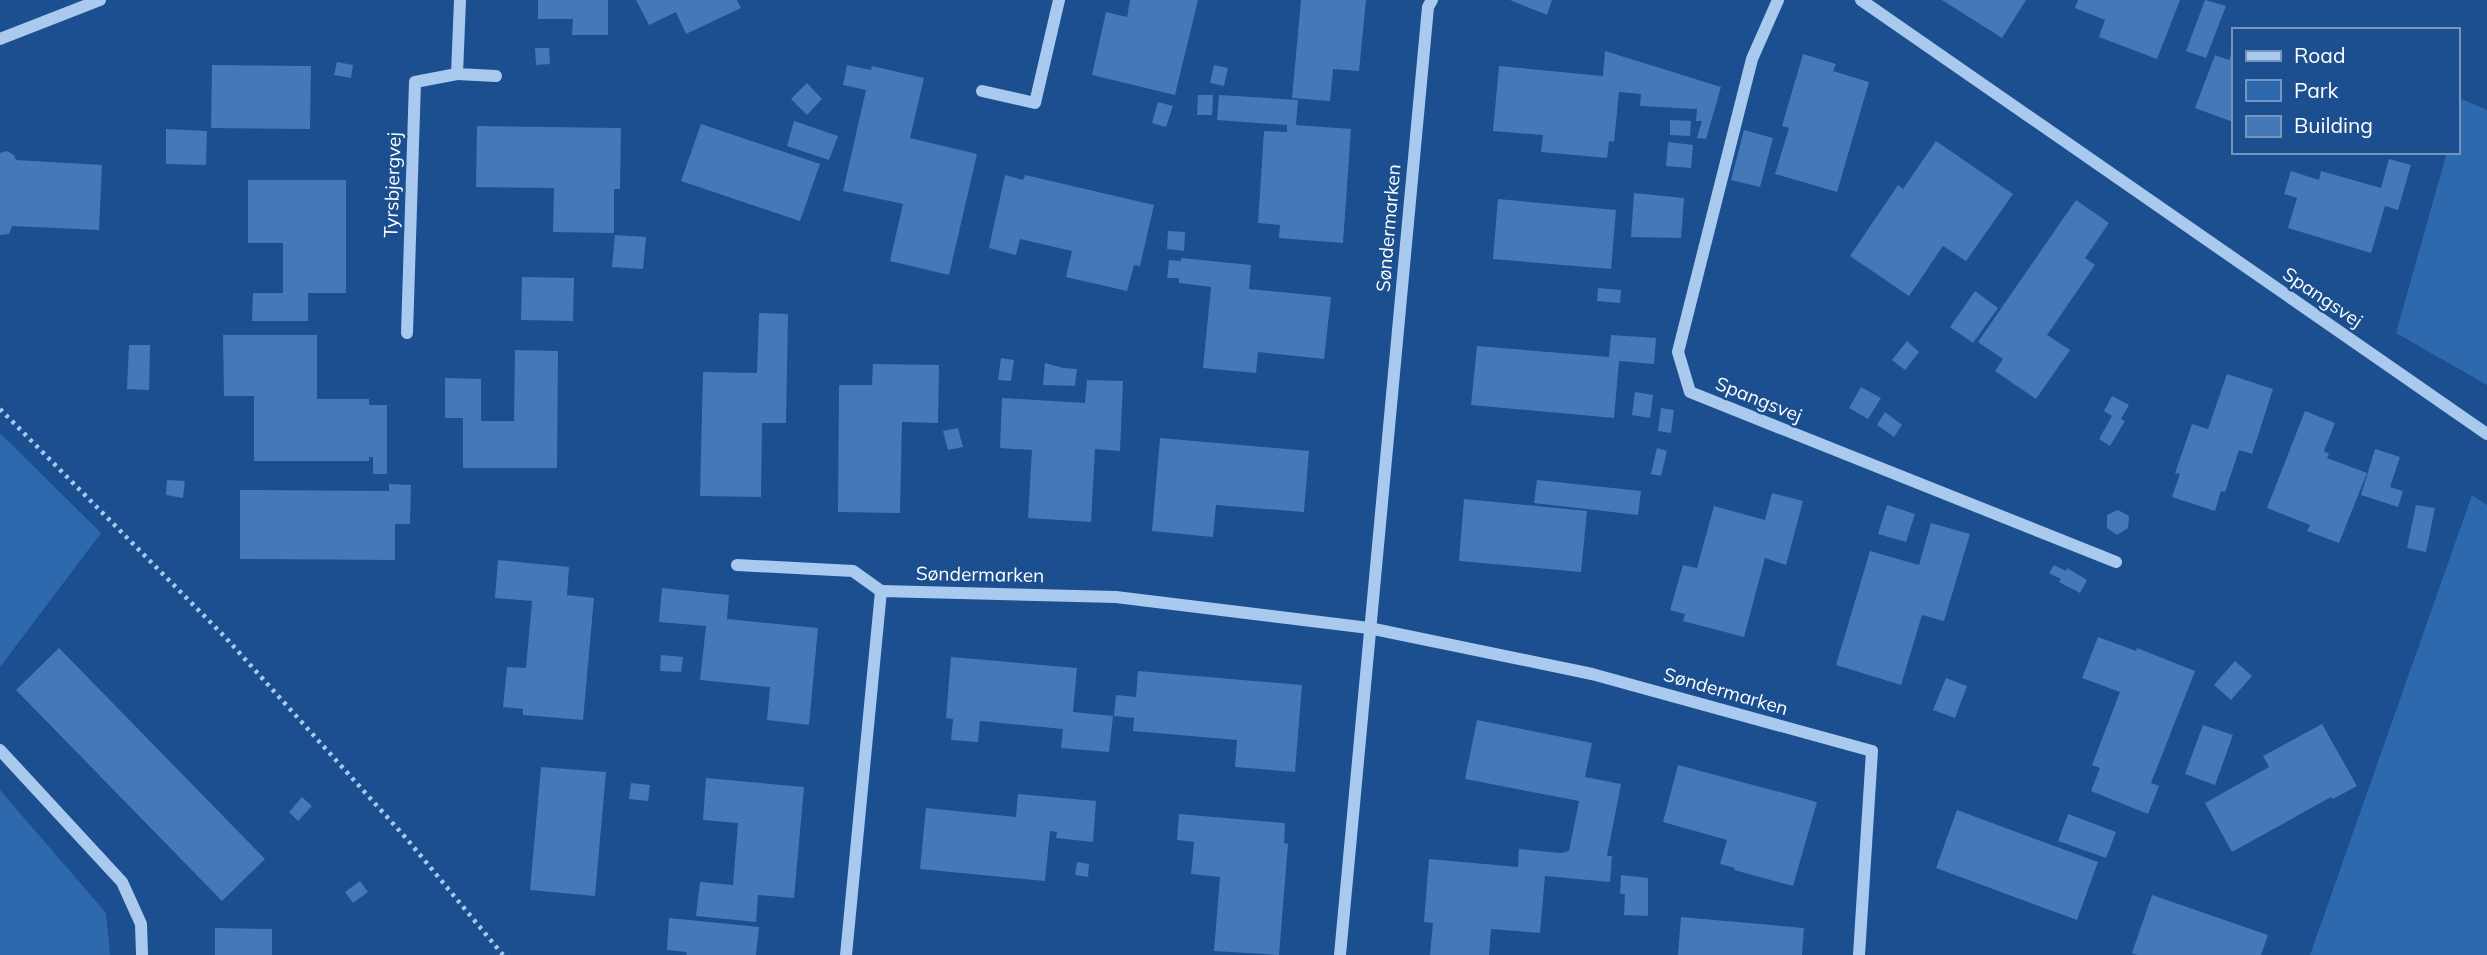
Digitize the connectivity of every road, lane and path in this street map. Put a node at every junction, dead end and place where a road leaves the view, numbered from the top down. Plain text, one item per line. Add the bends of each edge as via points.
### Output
1 (100, 0) edge
2 (460, 0) edge
3 (1059, 0) edge
4 (1432, 0) edge
5 (1778, 0) edge
6 (1861, 0) edge
7 (0, 39) edge
8 (457, 74) junction
9 (496, 76) dead end
10 (982, 91) dead end
11 (407, 333) dead end
12 (0, 409) edge
13 (2487, 434) edge
14 (2116, 562) dead end
15 (737, 565) dead end
16 (881, 591) junction
17 (1369, 628) junction
18 (0, 750) edge
19 (142, 955) edge
20 (503, 955) edge
21 (846, 955) edge
22 (1340, 955) edge
23 (1859, 955) edge

1 - 7 street
2 - 8 street
3 - 10 street via 1035,103
4 - 17 street, Søndermarken
5 - 14 street, Spangsvej via 1752,59 1678,352 1690,392
6 - 13 street, Spangsvej
8 - 9 street, Tyrsbjergvej
8 - 11 street, Tyrsbjergvej via 415,82
12 - 20 path via 226,638 406,838
15 - 16 street via 853,571
16 - 17 street, Søndermarken via 1116,597
16 - 21 street
17 - 22 street, Søndermarken
17 - 23 street, Søndermarken via 1592,674 1872,751
18 - 19 street via 122,882 141,924

